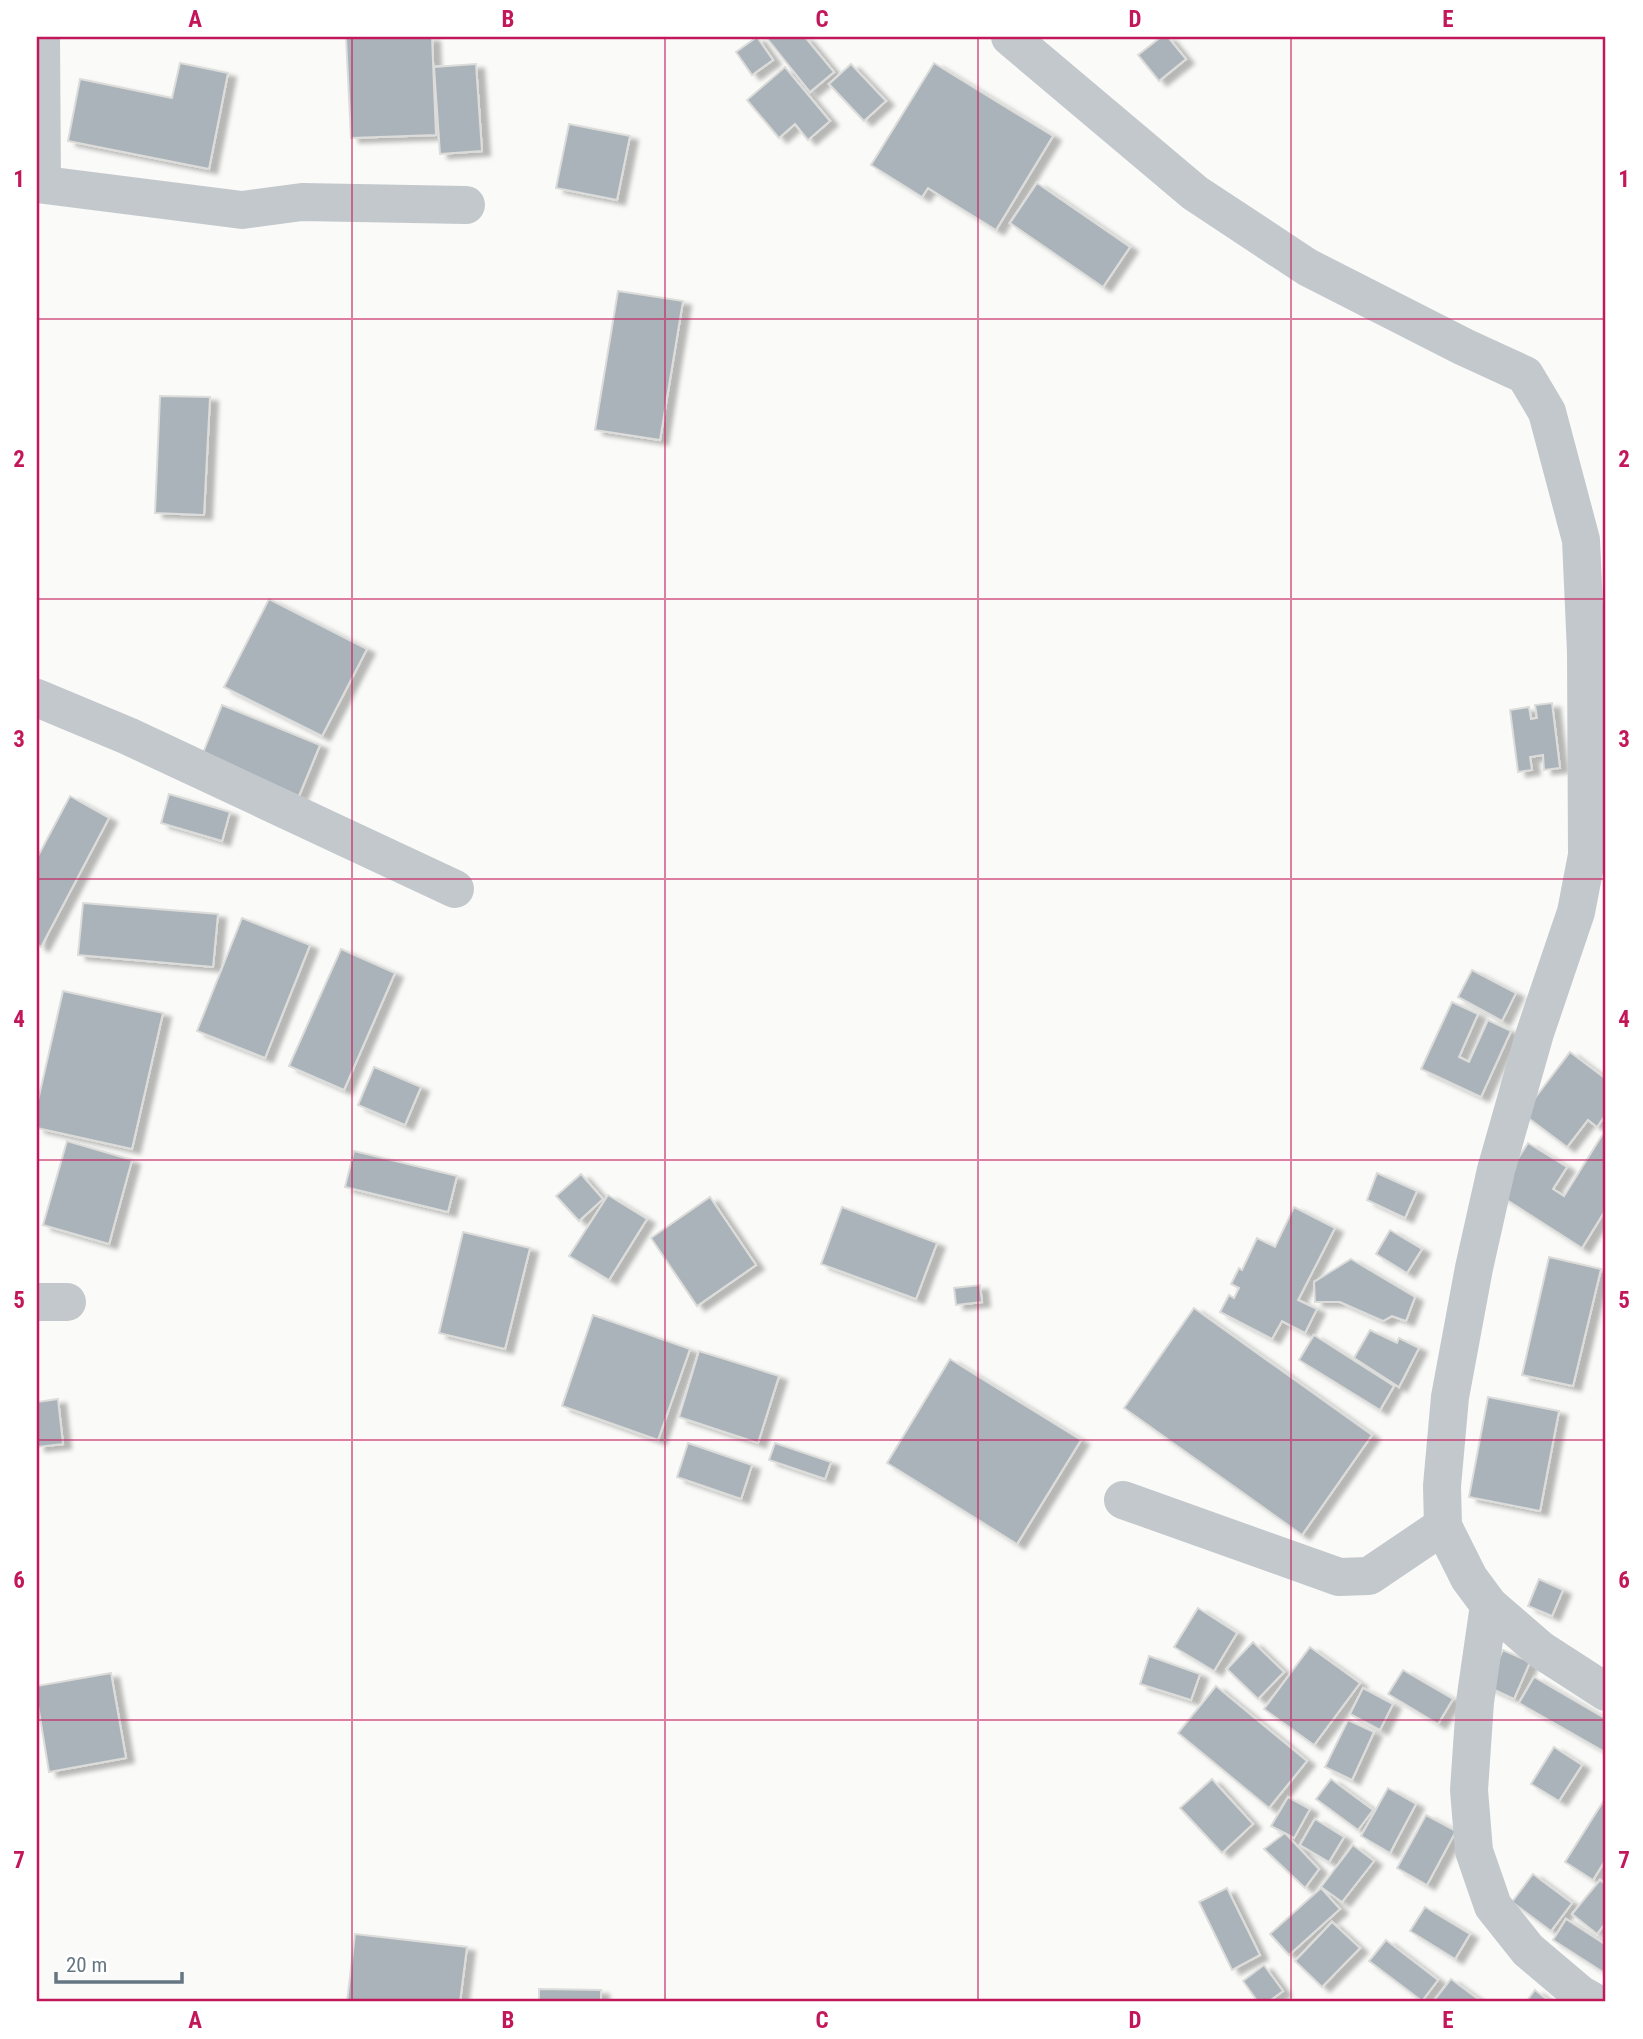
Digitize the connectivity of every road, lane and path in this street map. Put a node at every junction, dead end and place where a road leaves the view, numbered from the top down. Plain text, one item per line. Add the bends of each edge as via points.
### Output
1 (41, 37) edge
2 (1010, 37) edge
3 (39, 184) edge
4 (466, 205) dead end
5 (37, 698) edge
6 (455, 889) dead end
7 (1123, 1500) dead end
8 (1443, 1526) junction
9 (1489, 1605) junction
10 (1606, 1692) edge
11 (1594, 2002) edge

1 - 3 street
2 - 8 street via 1195,193 1307,267 1525,375 1547,412 1581,540 1587,855 1576,912 1528,1058 1477,1256 1450,1397
3 - 4 street via 242,210 302,202
5 - 6 street
7 - 8 street via 1339,1577 1369,1576
8 - 9 street via 1469,1578
9 - 10 street via 1541,1650
9 - 11 street via 1470,1777 1474,1851 1493,1906 1528,1950

